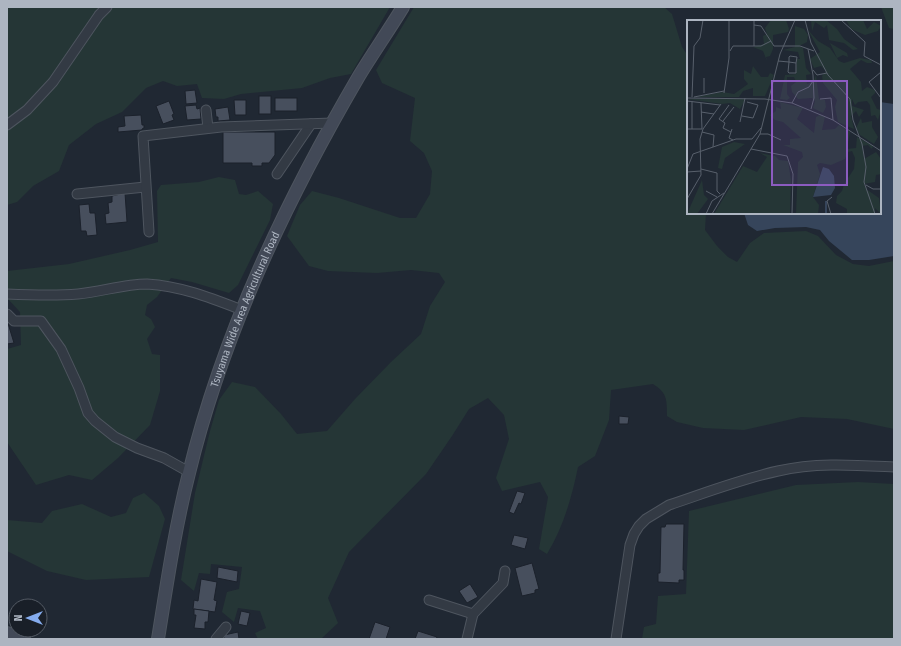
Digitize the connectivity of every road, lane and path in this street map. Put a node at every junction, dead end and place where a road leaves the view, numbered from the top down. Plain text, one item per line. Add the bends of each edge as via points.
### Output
1 (107, 7) edge
2 (404, 7) edge
3 (206, 110) dead end
4 (332, 123) junction
5 (311, 124) junction
6 (7, 125) edge
7 (208, 128) junction
8 (277, 174) dead end
9 (145, 187) junction
10 (77, 194) dead end
11 (149, 232) dead end
12 (7, 294) edge
13 (242, 310) junction
14 (7, 314) edge
15 (894, 467) edge
16 (189, 472) junction
17 (505, 571) dead end
18 (429, 600) dead end
19 (473, 614) junction
20 (226, 627) dead end
21 (7, 633) edge
22 (24, 639) edge
23 (158, 639) edge
24 (216, 639) edge
25 (467, 639) edge
26 (616, 639) edge

1 - 6 street via 53,82 28,110
2 - 4 street, Tsuyama Wide Area Agricultural Road
3 - 7 street
4 - 5 street
4 - 13 street, Tsuyama Wide Area Agricultural Road via 271,240
5 - 7 street
5 - 8 street
7 - 9 street via 143,136
9 - 10 street
9 - 11 street
12 - 13 street via 77,294 148,284 178,288
13 - 16 street, Tsuyama Wide Area Agricultural Road via 215,384
14 - 16 street via 14,320 41,322 45,326 67,361 88,413 98,424 137,448 164,458
15 - 26 street via 840,464 778,470 670,505 646,519 639,526 630,545
16 - 23 street, Tsuyama Wide Area Agricultural Road
17 - 19 street via 503,583
18 - 19 street
19 - 25 street
20 - 24 street
21 - 22 street

